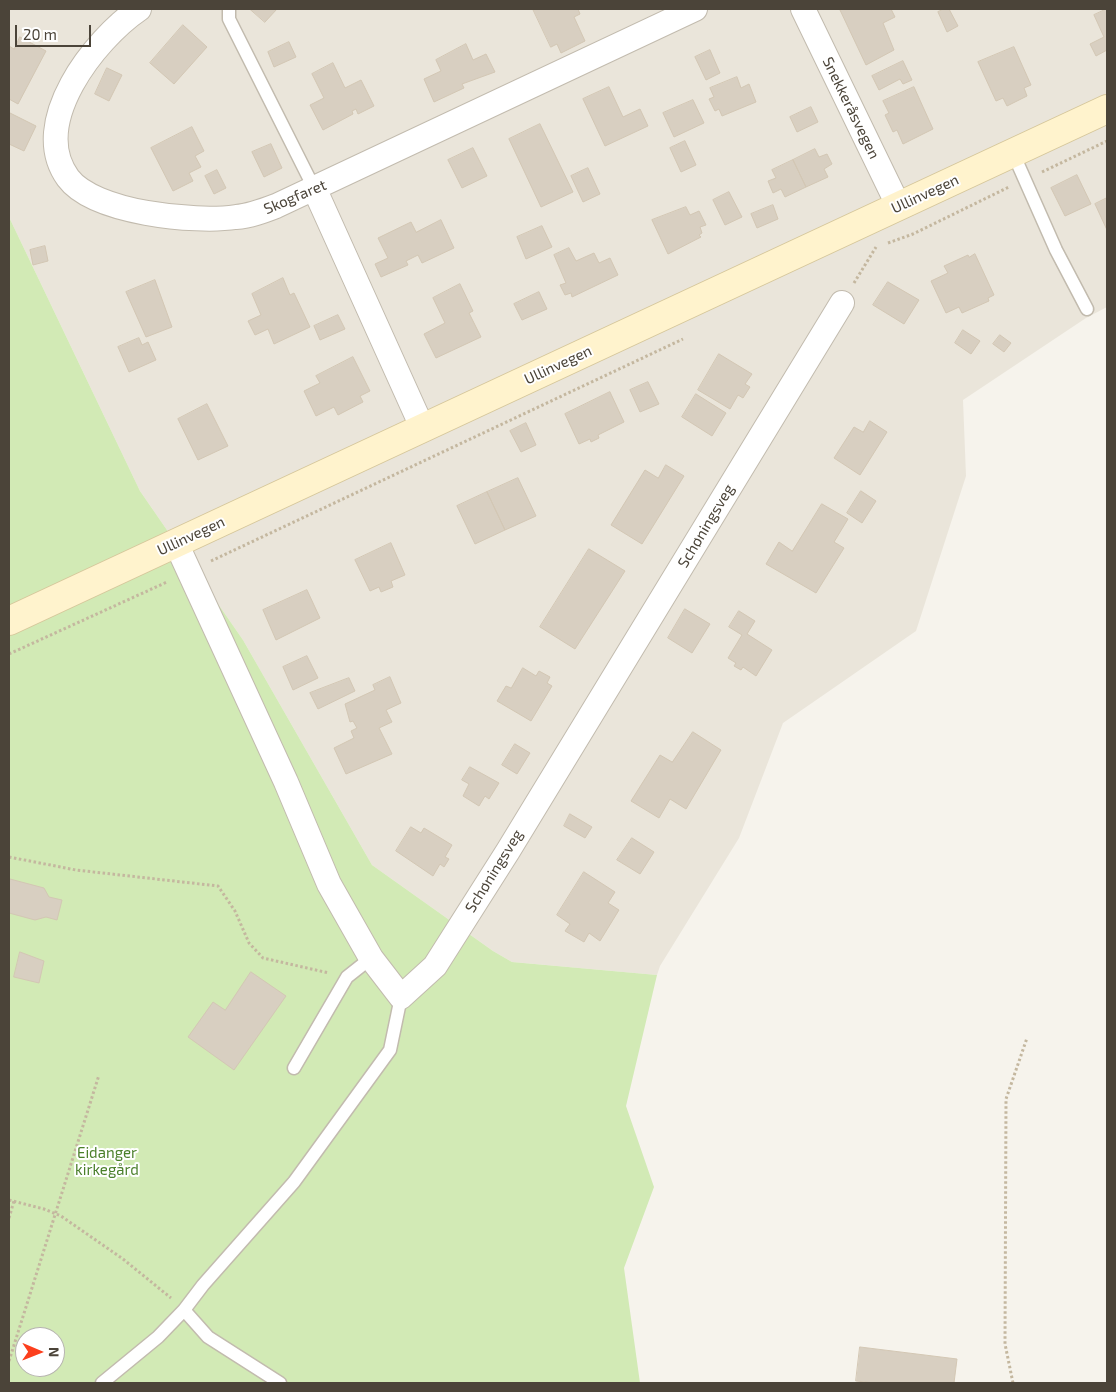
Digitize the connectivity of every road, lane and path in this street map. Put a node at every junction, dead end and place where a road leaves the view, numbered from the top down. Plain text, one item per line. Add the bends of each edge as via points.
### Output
1 (139, 9) edge
2 (229, 9) edge
3 (694, 9) edge
4 (803, 9) edge
5 (1107, 109) edge
6 (1107, 141) edge
7 (1013, 153) junction
8 (1026, 179) junction
9 (315, 190) junction
10 (899, 207) junction
11 (876, 247) junction
12 (869, 251) dead end
13 (842, 303) joint
14 (1087, 309) dead end
15 (684, 338) dead end
16 (422, 427) junction
17 (176, 543) junction
18 (190, 572) junction
19 (9, 621) edge
20 (9, 654) edge
21 (9, 857) edge
22 (371, 958) junction
23 (347, 977) junction
24 (401, 997) junction
25 (1026, 1038) dead end
26 (294, 1068) dead end
27 (98, 1075) dead end
28 (9, 1200) edge
29 (14, 1202) junction
30 (55, 1214) junction
31 (9, 1218) edge
32 (184, 1310) junction
33 (9, 1361) edge
34 (102, 1383) edge
35 (280, 1383) edge
36 (1014, 1383) edge

1 - 9 street, Skogfaret via 104,38 86,60 61,110 56,133 57,150 61,165 76,186 97,200 118,206 198,219 258,213
2 - 9 lane via 229,19
3 - 9 street, Skogfaret
4 - 10 street, Snekkeråsvegen
5 - 7 main road, Ullinvegen
6 - 8 path
7 - 8 lane
7 - 10 main road, Ullinvegen
8 - 11 path via 913,234
8 - 14 lane via 1056,250
9 - 16 street
10 - 16 main road, Ullinvegen
11 - 12 path
11 - 13 path
13 - 24 street, Schøningsveg via 435,966
15 - 18 path
16 - 17 main road, Ullinvegen
17 - 18 street
17 - 19 main road, Ullinvegen
18 - 20 path
18 - 22 street via 329,884
21 - 23 path via 76,870 218,886 235,911 249,943 263,958
22 - 23 lane
22 - 24 street
23 - 26 lane
24 - 32 lane via 390,1050 294,1182
25 - 36 path via 1006,1098 1005,1344
27 - 30 path
28 - 29 path
29 - 30 path
29 - 31 path
30 - 32 path via 123,1259
30 - 33 path
32 - 34 lane via 158,1337
32 - 35 lane via 208,1337

